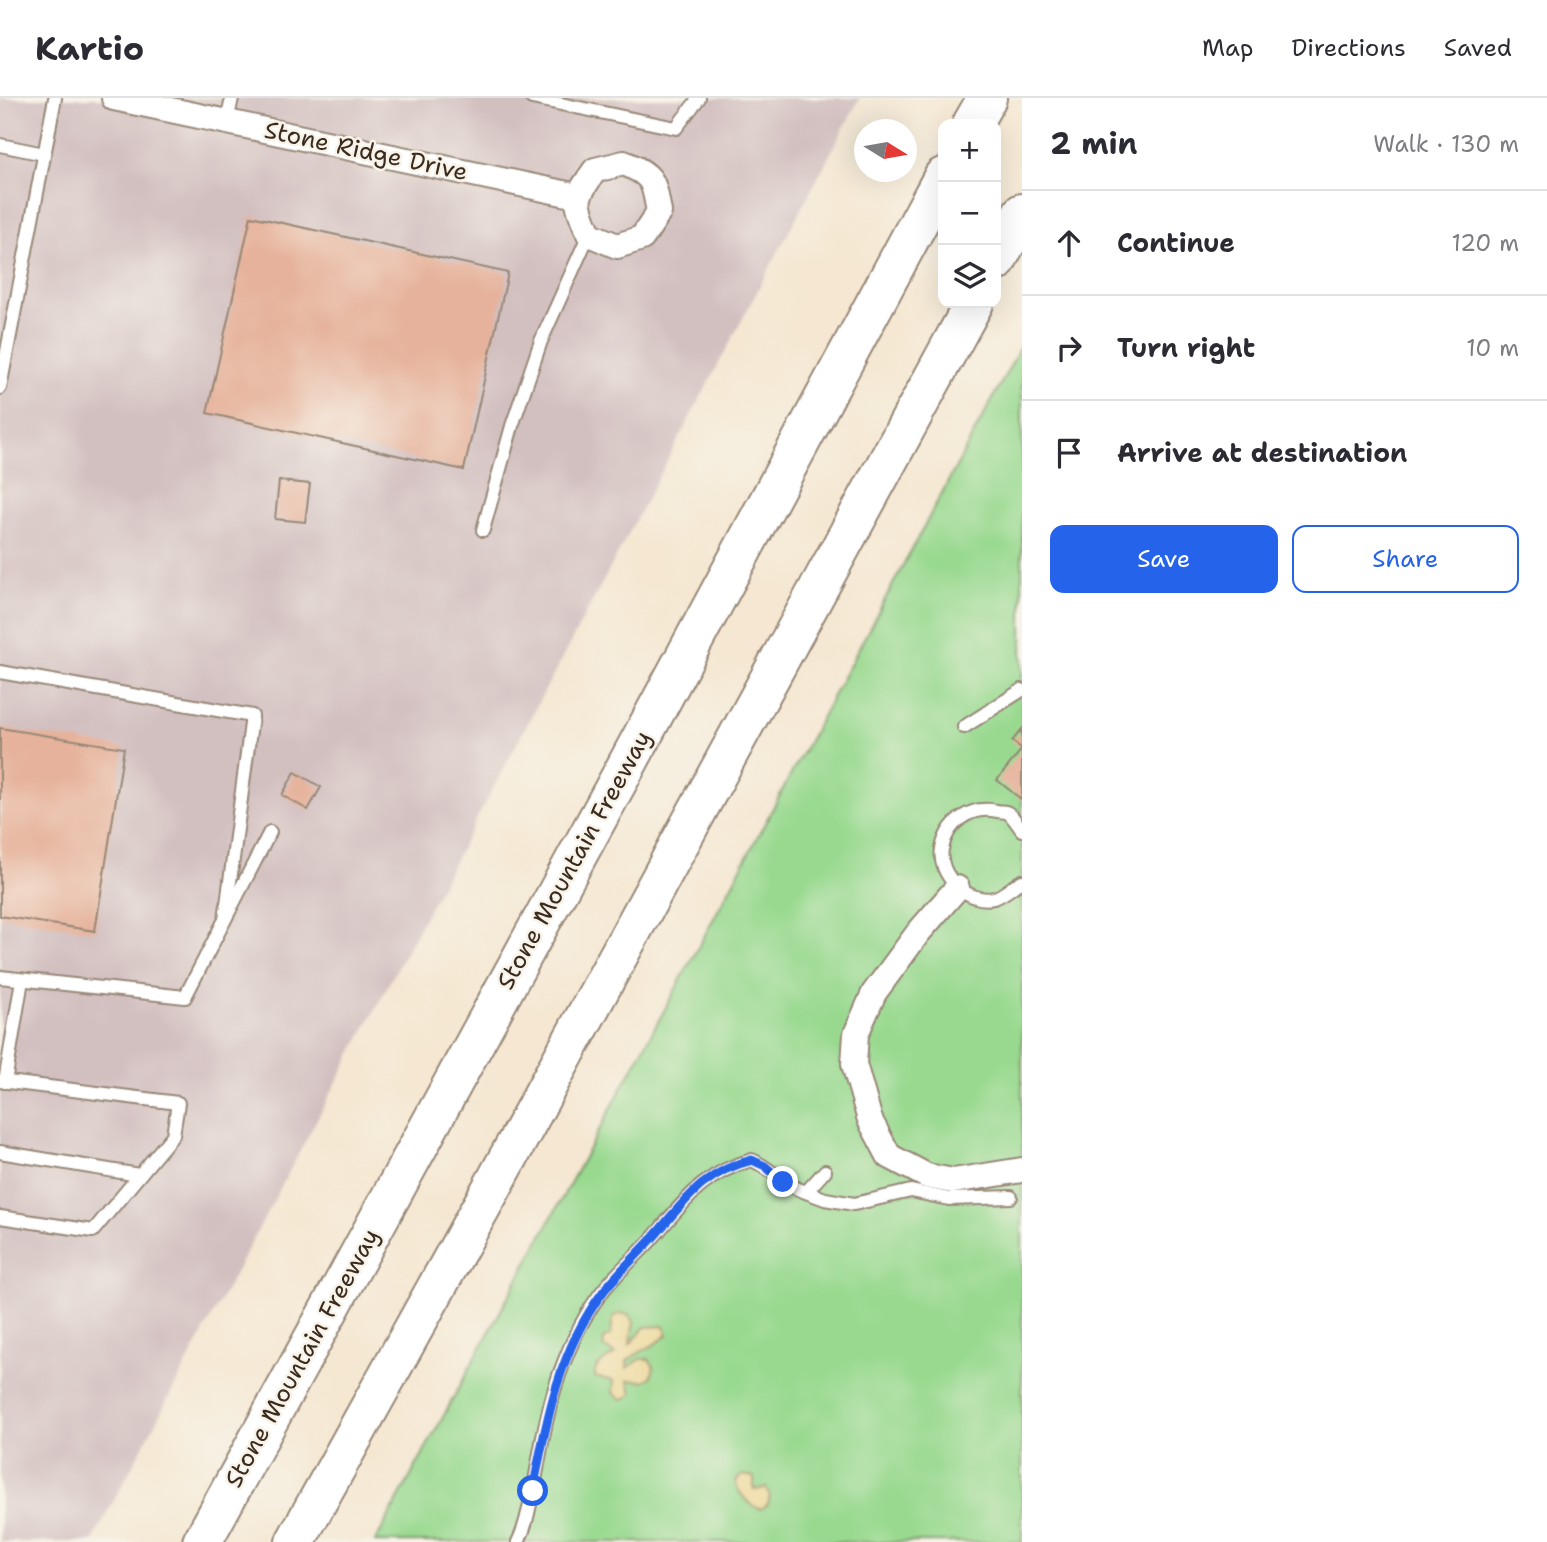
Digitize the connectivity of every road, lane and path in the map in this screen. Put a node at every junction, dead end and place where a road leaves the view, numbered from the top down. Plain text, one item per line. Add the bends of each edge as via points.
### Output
1 (55, 98) edge
2 (114, 98) edge
3 (532, 98) edge
4 (699, 98) edge
5 (987, 98) edge
6 (230, 110) edge
7 (975, 119) edge
8 (0, 145) edge
9 (44, 154) junction
10 (940, 182) edge
11 (578, 196) junction
12 (1022, 214) edge
13 (589, 234) junction
14 (1001, 253) edge
15 (971, 308) edge
16 (0, 388) edge
17 (483, 530) dead end
18 (0, 672) edge
19 (1022, 690) edge
20 (964, 727) dead end
21 (1022, 830) edge
22 (270, 832) dead end
23 (1022, 881) edge
24 (957, 888) junction
25 (225, 919) junction
26 (0, 978) edge
27 (22, 980) junction
28 (2, 1082) edge
29 (0, 1152) edge
30 (1022, 1170) edge
31 (825, 1171) dead end
32 (139, 1175) junction
33 (806, 1192) junction
34 (1011, 1196) dead end
35 (0, 1217) edge
36 (202, 1542) edge
37 (296, 1542) edge
38 (518, 1542) edge

1 - 9 lane
2 - 6 street, Stone Ridge Drive
3 - 4 lane via 676,128
5 - 7 highway
6 - 11 street, Stone Ridge Drive
8 - 9 lane
9 - 16 lane
10 - 36 highway, Stone Mountain Freeway
11 - 13 street via 576,202
11 - 13 street via 595,170 624,163 644,172 653,183 659,212 642,238 617,246
12 - 14 highway
13 - 17 lane via 541,341
15 - 37 highway
18 - 25 lane via 252,716
19 - 20 lane
21 - 24 lane via 1008,813 985,808 970,811 950,827 942,858
22 - 25 lane
23 - 24 lane via 995,898 969,895
24 - 30 street via 874,993 856,1034 854,1065 870,1120 889,1156 926,1176 953,1181
25 - 27 lane via 185,997
26 - 27 lane
27 - 28 lane
28 - 32 lane via 178,1103 173,1135
29 - 32 lane
31 - 33 lane
32 - 35 lane via 93,1231
33 - 34 lane via 854,1204 911,1191 948,1199
33 - 38 lane via 752,1160 723,1169 687,1198 613,1279 564,1362

